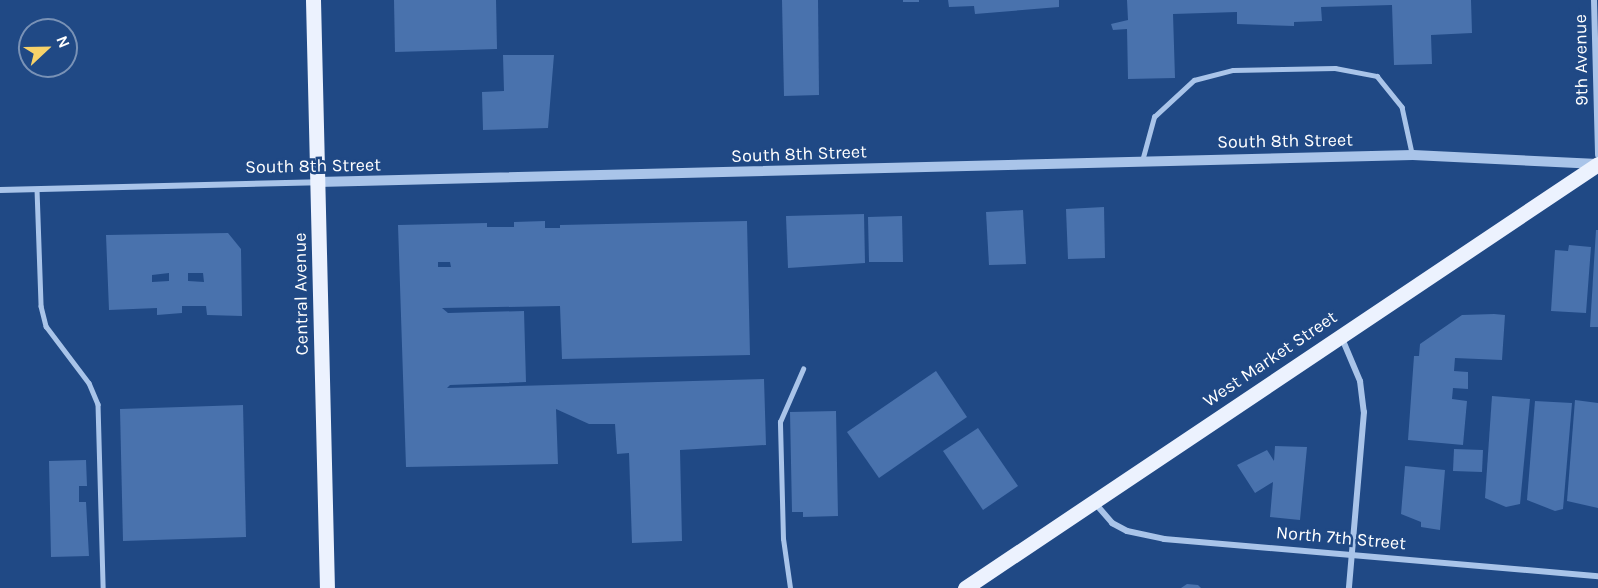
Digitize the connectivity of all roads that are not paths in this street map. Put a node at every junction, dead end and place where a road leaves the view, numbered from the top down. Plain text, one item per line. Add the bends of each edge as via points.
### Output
1 (313, 0) edge
2 (1594, 0) edge
3 (1413, 155) junction
4 (1598, 155) edge
5 (1142, 161) junction
6 (1598, 164) edge
7 (318, 182) junction
8 (37, 189) junction
9 (0, 190) edge
10 (1341, 336) junction
11 (803, 369) dead end
12 (1093, 501) junction
13 (1352, 554) junction
14 (1598, 576) edge
15 (103, 588) edge
16 (327, 588) edge
17 (790, 588) edge
18 (965, 588) edge
19 (1349, 588) edge

1 - 7 main road, Central Avenue
2 - 4 street, 9th Avenue
3 - 5 street, South 8th Street
3 - 5 lane via 1402,107 1377,76 1335,68 1233,70 1194,80 1154,117
3 - 6 street, South 8th Street
5 - 7 street, South 8th Street
6 - 10 main road, West Market Street
7 - 8 street, South 8th Street
7 - 16 main road, Central Avenue
8 - 9 street, South 8th Street
8 - 15 lane via 43,316 57,345 89,383 98,404
10 - 12 main road, West Market Street
10 - 13 street via 1360,381 1364,412
11 - 17 lane via 780,422 783,539
12 - 13 street, North 7th Street via 1112,523 1144,535
12 - 18 main road, West Market Street
13 - 14 street, North 7th Street
13 - 19 street

